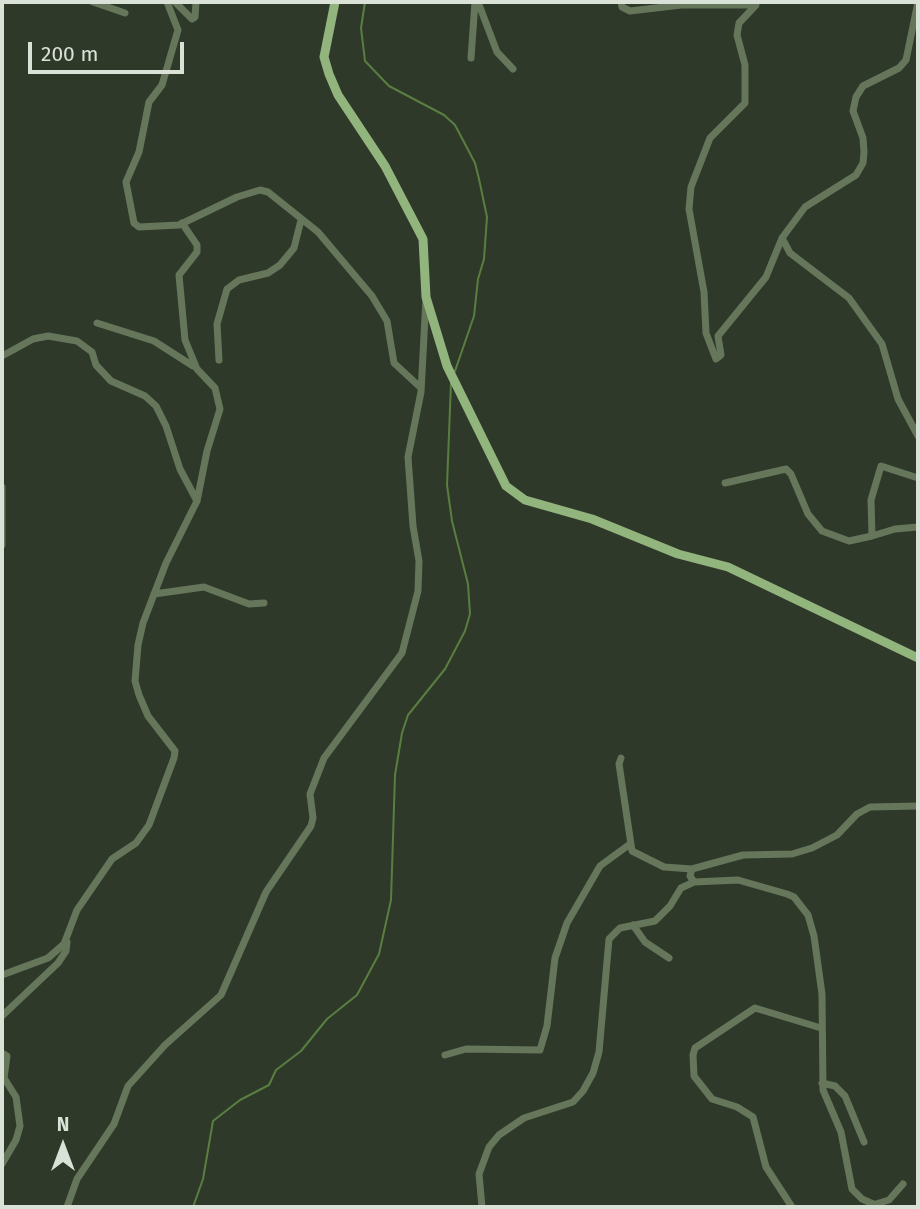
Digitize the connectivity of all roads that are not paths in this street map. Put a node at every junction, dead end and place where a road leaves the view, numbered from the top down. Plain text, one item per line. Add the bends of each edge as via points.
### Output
1 (93, 2) edge
2 (167, 2) edge
3 (175, 2) edge
4 (196, 2) edge
5 (335, 2) edge
6 (477, 2) edge
7 (621, 2) edge
8 (918, 2) edge
9 (125, 13) dead end
10 (471, 58) dead end
11 (513, 69) dead end
12 (301, 220) junction
13 (182, 222) junction
14 (782, 238) junction
15 (426, 297) junction
16 (97, 323) dead end
17 (2, 356) edge
18 (219, 360) dead end
19 (197, 369) junction
20 (421, 388) junction
21 (918, 436) edge
22 (918, 478) edge
23 (725, 483) dead end
24 (2, 487) edge
25 (197, 501) junction
26 (918, 527) edge
27 (872, 536) junction
28 (2, 545) edge
29 (155, 594) junction
30 (264, 604) dead end
31 (918, 658) edge
32 (621, 758) dead end
33 (918, 806) edge
34 (630, 844) junction
35 (692, 869) junction
36 (694, 882) junction
37 (633, 925) junction
38 (67, 938) junction
39 (669, 958) dead end
40 (2, 975) edge
41 (2, 1016) edge
42 (821, 1028) junction
43 (2, 1053) edge
44 (445, 1055) dead end
45 (822, 1083) junction
46 (864, 1142) dead end
47 (2, 1164) edge
48 (903, 1184) dead end
49 (877, 1206) edge
50 (66, 1207) edge
51 (482, 1207) edge
52 (792, 1207) edge

1 - 9 street
2 - 13 street via 178,30 162,85 149,102 139,152 126,181 131,218 139,227
3 - 4 street via 192,19
5 - 15 main road via 324,57 329,74 423,239
6 - 10 street
6 - 11 street via 497,52
7 - 14 street via 622,8 630,11 681,5 757,5 739,23 737,35 745,65 745,103 710,138 691,187 689,209 706,309 705,333 716,359 721,355 719,336 766,276
8 - 14 street via 906,60 863,86 856,97 853,111 863,138 863,163 856,175 805,207
12 - 13 street via 268,191 260,190
12 - 18 street via 293,248 280,265 227,289 217,324
12 - 20 street via 318,232 381,309 394,363
13 - 19 street via 197,244 197,251 179,275 179,289 185,340
14 - 21 street via 790,253 849,298 882,344 898,399
15 - 20 street
15 - 31 main road via 447,366 473,420 506,486 525,500 728,567
16 - 19 street via 154,341
17 - 25 street via 48,336 77,341 92,352 106,376 156,406
19 - 25 street via 215,388 220,409
20 - 50 street via 408,457 418,591 402,653 324,758 310,794 311,826 266,892 221,995 128,1086 114,1124 77,1179
22 - 27 street via 888,467 878,469 871,500
23 - 27 street via 786,469 808,514 822,531 849,541
24 - 28 street
25 - 29 street
26 - 27 street
29 - 30 street via 204,587 249,604
29 - 38 street via 141,630 135,681 148,716 175,751 174,758 149,825 136,843 112,859 78,910
32 - 34 street
33 - 35 street via 870,807 831,839 799,853 750,854
34 - 35 street via 637,856 664,867
34 - 44 street via 600,866 567,923 555,958 540,1050 466,1049
35 - 36 street
36 - 37 street via 681,888 655,921
36 - 42 street via 738,880 794,897 813,929 822,994
37 - 39 street via 645,942
37 - 51 street via 614,933 607,946 599,1052 587,1085 573,1102 524,1118 499,1135 479,1174
38 - 40 street via 48,958
38 - 41 street via 58,963
42 - 45 street
42 - 52 street via 755,1008 695,1048 693,1055 694,1076 712,1099 753,1117 766,1167
43 - 47 street via 7,1056 4,1078 16,1097 20,1126
45 - 46 street via 835,1086 845,1096
45 - 49 street via 841,1132 852,1189
48 - 49 street

